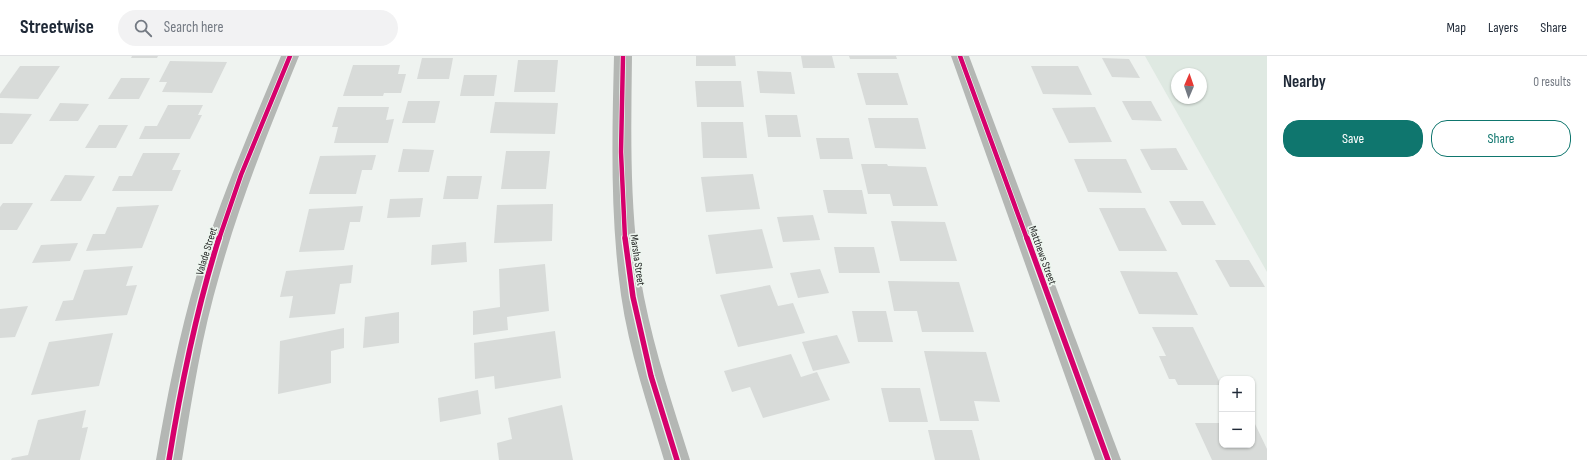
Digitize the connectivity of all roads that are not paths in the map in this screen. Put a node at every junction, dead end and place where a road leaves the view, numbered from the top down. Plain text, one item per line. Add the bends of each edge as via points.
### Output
1 (290, 56) edge
2 (623, 56) edge
3 (960, 56) edge
4 (169, 460) edge
5 (677, 460) edge
6 (1108, 460) edge

1 - 4 street, Valade Street via 242,174 216,248 193,332
2 - 5 street, Marsha Street via 621,152 624,228 633,297 651,376
3 - 6 street, Matthews Street

